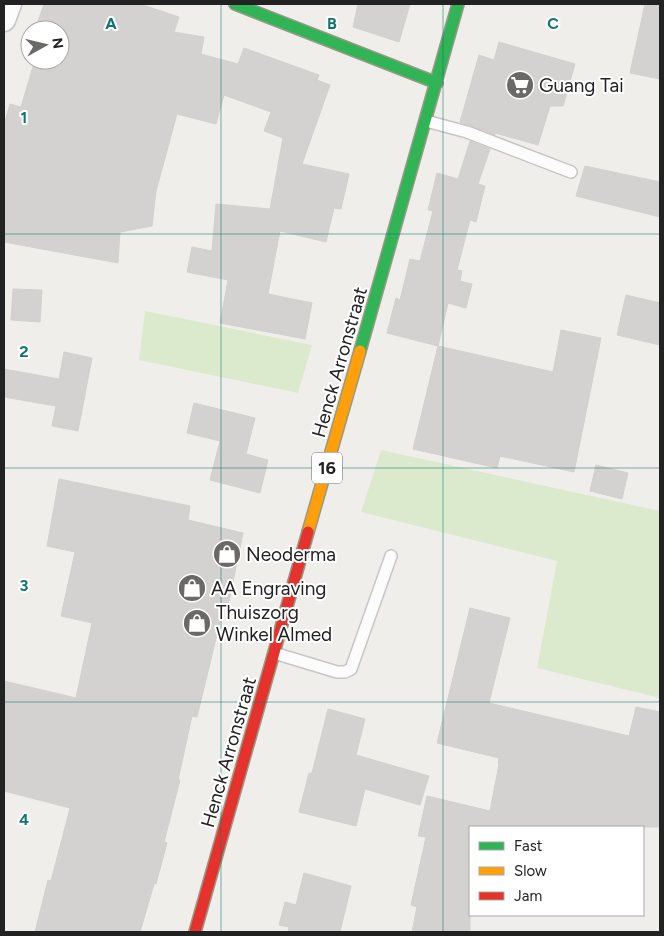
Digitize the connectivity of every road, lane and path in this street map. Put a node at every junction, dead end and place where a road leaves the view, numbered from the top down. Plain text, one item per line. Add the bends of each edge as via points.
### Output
1 (10, 4) edge
2 (235, 4) edge
3 (458, 4) edge
4 (4, 20) edge
5 (437, 83) junction
6 (426, 121) junction
7 (572, 172) dead end
8 (390, 556) dead end
9 (274, 653) junction
10 (194, 932) edge

1 - 4 street
2 - 5 main road
3 - 5 main road, Henck Arronstraat / 16
5 - 6 main road, Henck Arronstraat / 16
6 - 7 lane via 468,132
6 - 9 main road, Henck Arronstraat / 16
8 - 9 lane via 351,669 336,672
9 - 10 main road, Henck Arronstraat / 16

